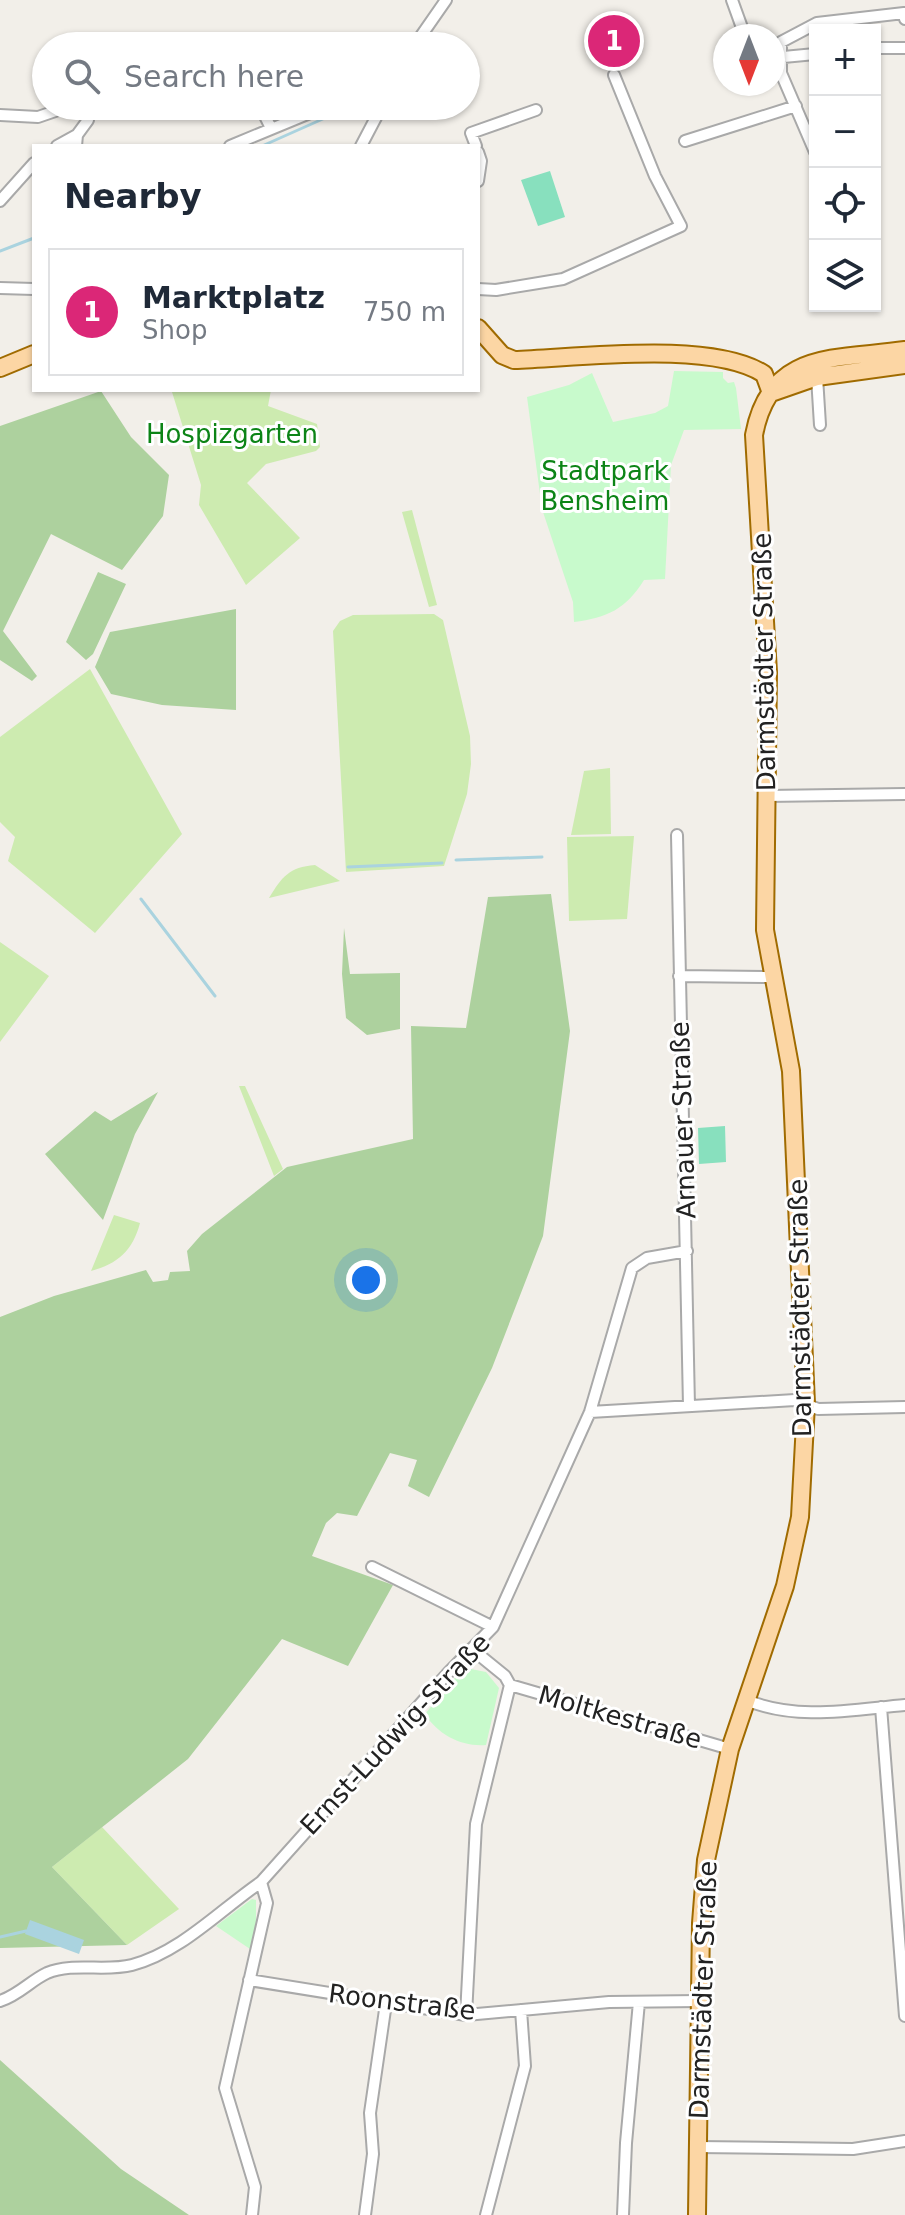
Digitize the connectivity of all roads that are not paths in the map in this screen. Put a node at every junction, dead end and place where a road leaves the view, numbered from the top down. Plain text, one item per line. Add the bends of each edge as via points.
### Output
1 (446, 0) edge
2 (732, 0) edge
3 (905, 19) edge
4 (741, 24) edge
5 (424, 32) edge
6 (785, 40) edge
7 (881, 48) edge
8 (905, 48) edge
9 (809, 55) edge
10 (785, 57) edge
11 (614, 75) dead end
12 (785, 82) edge
13 (796, 106) junction
14 (536, 110) dead end
15 (0, 115) edge
16 (32, 117) edge
17 (88, 120) edge
18 (267, 120) edge
19 (291, 120) edge
20 (375, 120) edge
21 (271, 128) junction
22 (809, 137) edge
23 (77, 141) edge
24 (685, 141) dead end
25 (235, 144) edge
26 (362, 144) edge
27 (475, 144) edge
28 (32, 165) edge
29 (0, 201) edge
30 (0, 288) edge
31 (32, 289) edge
32 (480, 289) edge
33 (480, 330) edge
34 (905, 350) edge
35 (32, 355) edge
36 (741, 363) junction
37 (805, 363) junction
38 (905, 365) edge
39 (0, 368) edge
40 (817, 377) junction
41 (771, 393) junction
42 (820, 425) dead end
43 (905, 794) edge
44 (767, 796) junction
45 (677, 835) dead end
46 (679, 976) junction
47 (773, 977) junction
48 (687, 1251) junction
49 (806, 1404) junction
50 (689, 1406) junction
51 (905, 1407) edge
52 (590, 1412) junction
53 (372, 1567) dead end
54 (493, 1627) junction
55 (473, 1650) junction
56 (510, 1685) junction
57 (746, 1700) junction
58 (905, 1705) edge
59 (881, 1707) junction
60 (730, 1749) junction
61 (261, 1882) junction
62 (249, 1980) junction
63 (0, 2001) edge
64 (700, 2001) junction
65 (639, 2002) junction
66 (386, 2003) junction
67 (521, 2010) junction
68 (466, 2015) junction
69 (905, 2016) edge
70 (905, 2141) edge
71 (697, 2147) junction
72 (252, 2215) edge
73 (365, 2215) edge
74 (486, 2215) edge
75 (623, 2215) edge
76 (697, 2215) edge

1 - 5 street
2 - 4 street
3 - 6 street via 904,13 817,23
7 - 8 street
9 - 10 street
11 - 32 street via 681,226 563,279
12 - 13 street
13 - 22 street
13 - 24 street
14 - 27 street via 471,133
15 - 16 street
17 - 23 street
18 - 21 street
19 - 21 street
20 - 26 street
21 - 25 street
28 - 29 street
30 - 31 street
33 - 36 main road via 502,355 514,360 699,356
34 - 37 main road
35 - 39 main road
36 - 37 main road
36 - 41 main road
37 - 41 main road via 785,374
38 - 40 main road
40 - 41 main road
40 - 42 street
41 - 44 main road, Darmstädter Straße via 754,435 766,608
43 - 44 street
44 - 47 main road, Darmstädter Straße via 765,930
45 - 46 street, Arnauer Straße
46 - 47 street
46 - 48 street, Arnauer Straße
47 - 49 main road, Darmstädter Straße via 791,1071
48 - 50 street, Arnauer Straße
48 - 52 street, Ernst-Ludwig-Straße via 647,1258 632,1268
49 - 50 street via 795,1400
49 - 51 street via 818,1409
49 - 57 main road, Darmstädter Straße via 800,1517 785,1586
50 - 52 street
52 - 54 street, Ernst-Ludwig-Straße
53 - 54 street
54 - 55 street, Ernst-Ludwig-Straße
55 - 56 street
55 - 61 street, Ernst-Ludwig-Straße
56 - 60 street, Moltkestraße
56 - 68 street via 476,1824
57 - 59 street via 785,1713
57 - 60 main road, Darmstädter Straße
58 - 59 street
59 - 69 street
60 - 64 main road, Darmstädter Straße via 706,1860
61 - 62 street via 267,1903
61 - 63 street, Ernst-Ludwig-Straße via 150,1959 115,1968 63,1968
62 - 66 street, Roonstraße
62 - 72 street via 225,2088 255,2187
64 - 65 street, Roonstraße
64 - 71 main road, Darmstädter Straße
65 - 67 street, Roonstraße
65 - 75 street
66 - 68 street, Roonstraße
66 - 73 street via 370,2113 373,2154
67 - 68 street, Roonstraße
67 - 74 street via 525,2066
70 - 71 street via 853,2149
71 - 76 main road, Darmstädter Straße

